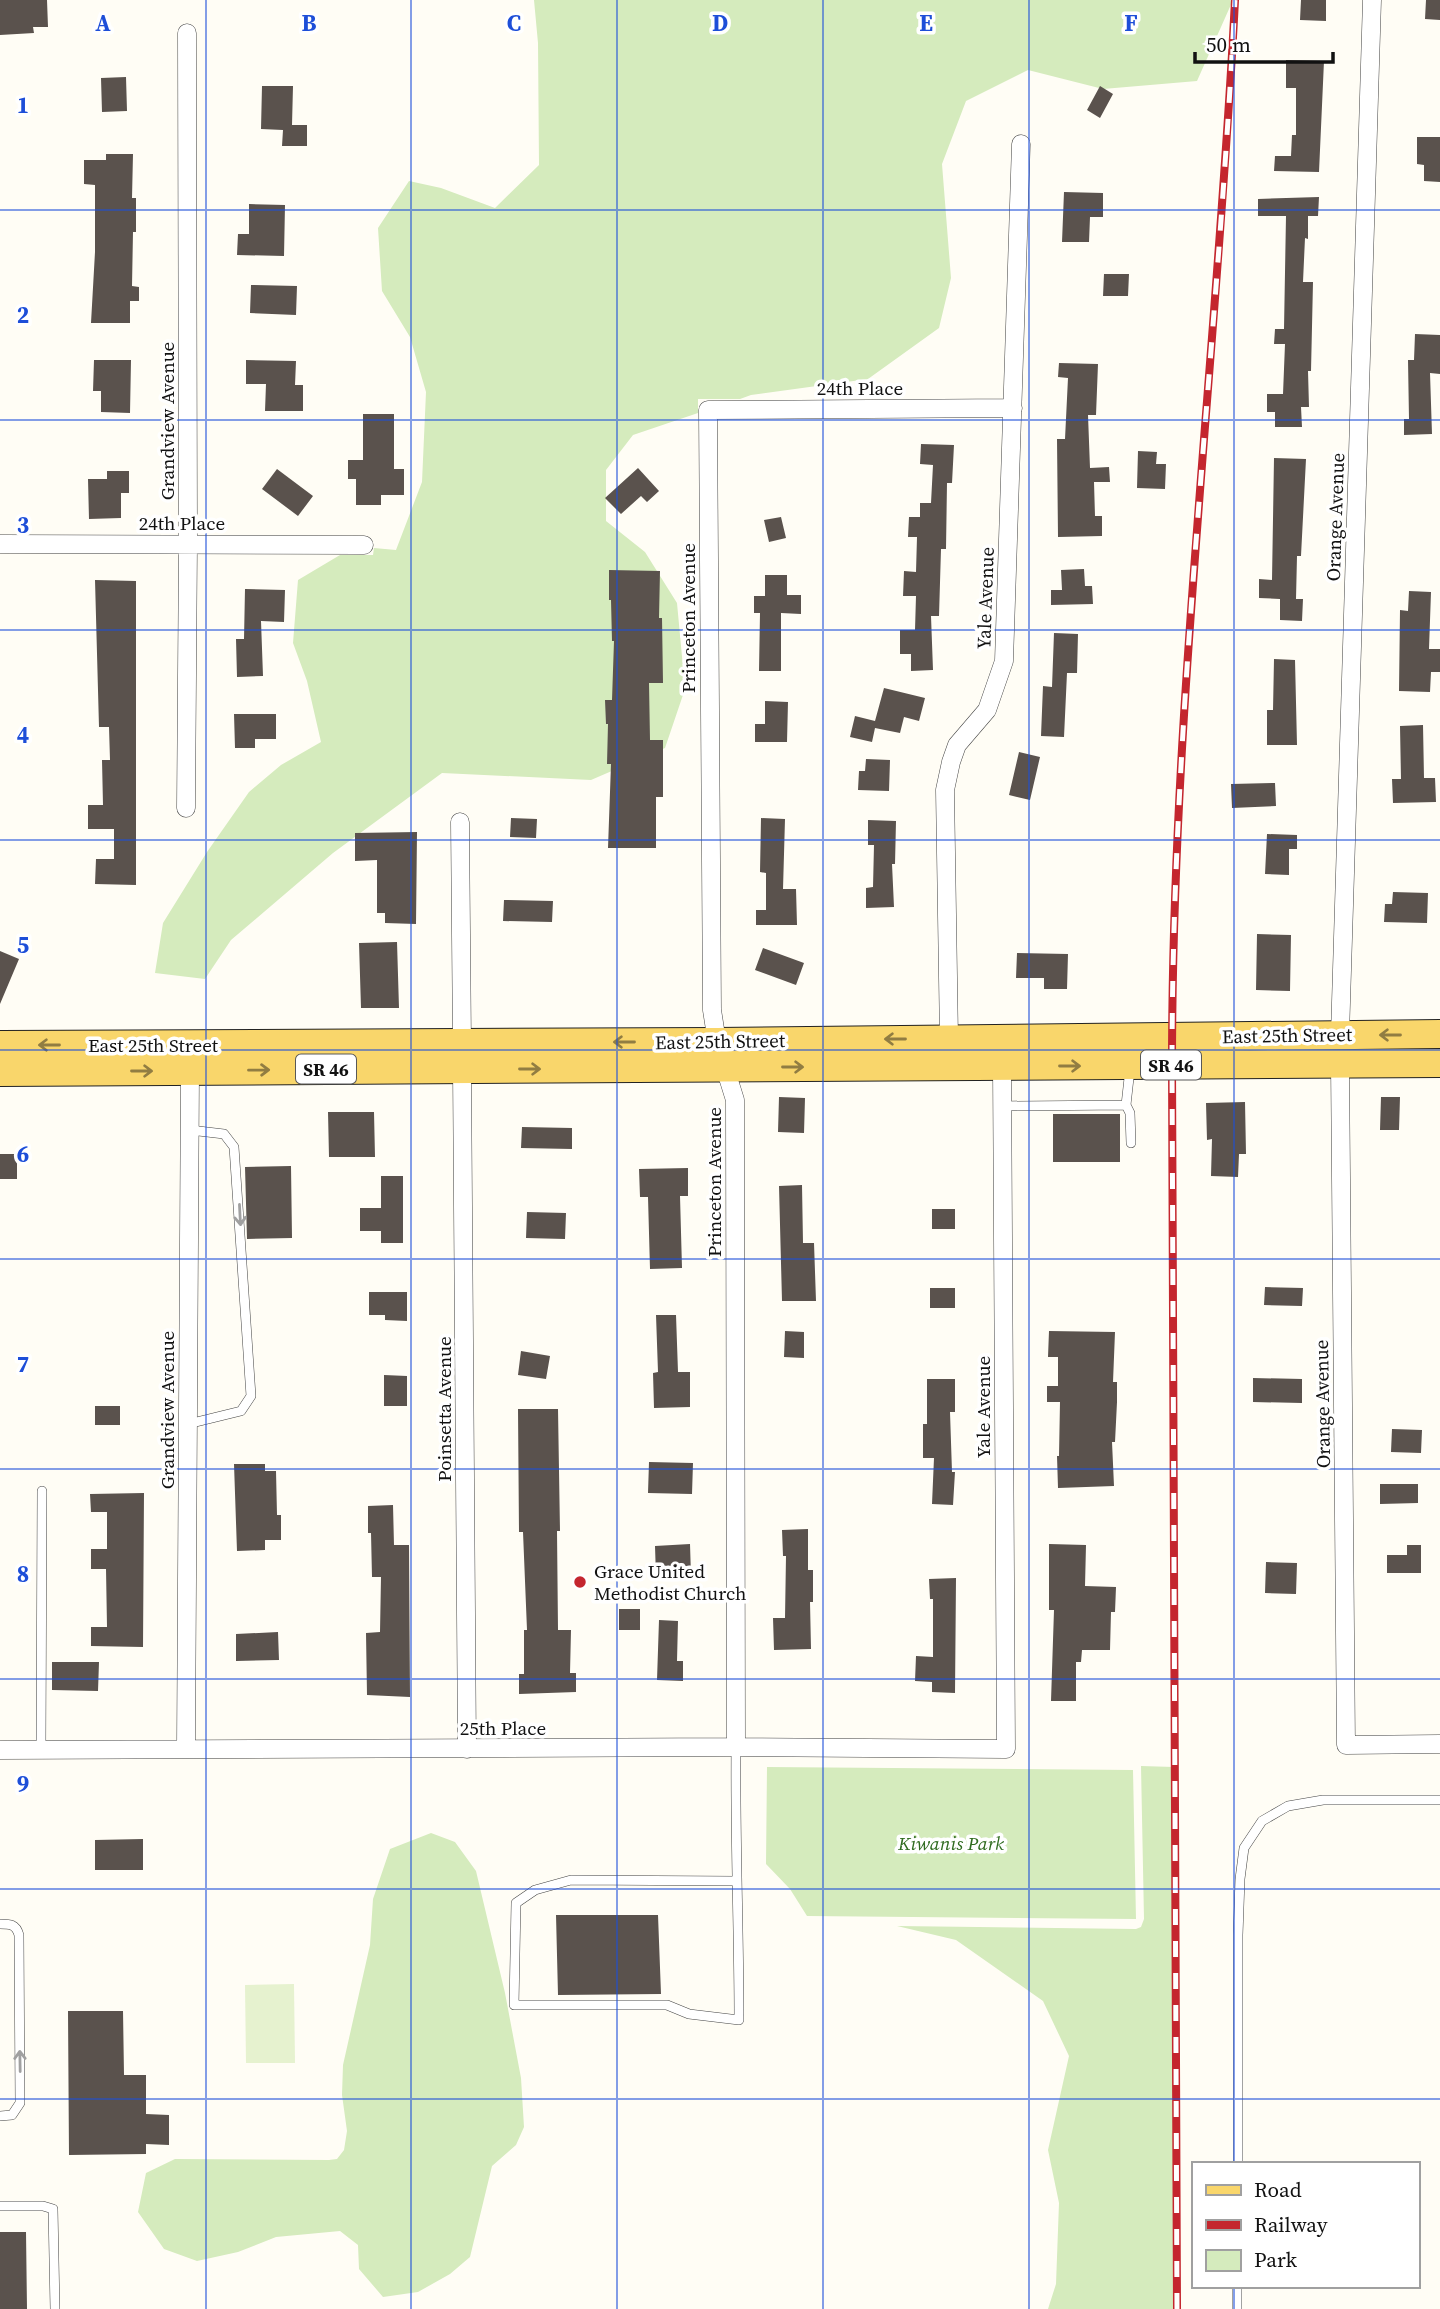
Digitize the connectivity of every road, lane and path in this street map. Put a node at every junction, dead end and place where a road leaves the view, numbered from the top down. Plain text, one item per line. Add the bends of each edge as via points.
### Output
1 (1372, 0) edge
2 (187, 33) dead end
3 (1021, 144) dead end
4 (1013, 408) junction
5 (708, 410) joint
6 (0, 544) edge
7 (188, 544) junction
8 (364, 545) dead end
9 (186, 808) dead end
10 (460, 822) dead end
11 (1440, 1034) edge
12 (1340, 1035) junction
13 (949, 1039) junction
14 (0, 1045) edge
15 (721, 1055) junction
16 (462, 1056) junction
17 (1440, 1063) edge
18 (1340, 1064) junction
19 (1130, 1065) junction
20 (1196, 1065) junction
21 (1002, 1066) junction
22 (190, 1071) junction
23 (0, 1072) edge
24 (1126, 1105) junction
25 (1002, 1106) junction
26 (190, 1130) junction
27 (1131, 1143) dead end
28 (188, 1424) junction
29 (42, 1491) dead end
30 (1440, 1744) edge
31 (736, 1747) junction
32 (186, 1749) junction
33 (467, 1749) junction
34 (1006, 1749) joint
35 (0, 1750) edge
36 (41, 1750) junction
37 (1440, 1800) edge
38 (736, 1881) junction
39 (0, 1924) edge
40 (0, 2116) edge
41 (1238, 2162) edge
42 (0, 2206) edge
43 (1237, 2288) edge
44 (55, 2309) edge
45 (1237, 2309) edge

1 - 12 street, Orange Avenue
2 - 7 street, Grandview Avenue
3 - 4 street, Yale Avenue
4 - 5 street, 24th Place
4 - 13 street, Yale Avenue via 1004,661 987,710 957,745 945,790
5 - 15 street, Princeton Avenue via 712,1010
6 - 7 street, 24th Place
7 - 8 street, 24th Place
7 - 9 street, Grandview Avenue
10 - 16 street, Poinsetta Avenue
11 -> 12 main road, East 25th Street / SR 46
12 - 13 main road, East 25th Street / SR 46
12 - 20 main road via 1327,1051 1227,1052
13 -> 15 main road, East 25th Street / SR 46
16 -> 14 main road, East 25th Street / SR 46
15 - 16 main road, East 25th Street / SR 46
15 -> 21 main road, East 25th Street / SR 46
15 - 31 street, Princeton Avenue via 735,1100
22 -> 16 main road, East 25th Street / SR 46 via 337,1069 363,1058
16 - 33 street, Poinsetta Avenue
17 - 18 main road, East 25th Street / SR 46
18 - 20 main road, East 25th Street / SR 46
18 - 30 street, Orange Avenue via 1346,1745
19 - 20 main road, East 25th Street / SR 46
21 -> 19 main road, East 25th Street / SR 46
19 - 24 lane
21 - 25 street, Yale Avenue
23 -> 22 main road, East 25th Street / SR 46
22 - 26 street, Grandview Avenue
24 - 25 lane
24 - 27 lane
25 - 34 street, Yale Avenue
26 - 28 street, Grandview Avenue
26 -> 28 lane via 224,1134 234,1147 251,1396 241,1411
28 - 32 street, Grandview Avenue
29 - 36 lane
31 - 33 street, 25th Place
31 - 34 street, 25th Place
31 - 38 lane
32 - 33 street, 25th Place
32 - 36 street, 25th Place
35 - 36 street, 25th Place
37 - 41 lane via 1323,1800 1288,1806 1262,1821 1244,1848 1238,1934
38 - 38 lane via 739,2020 690,2014 667,2005 514,2005 516,1903 535,1890 571,1880
40 -> 39 lane via 12,2115 20,2104 19,1934 13,1924
42 - 44 lane via 53,2209
43 - 45 lane

